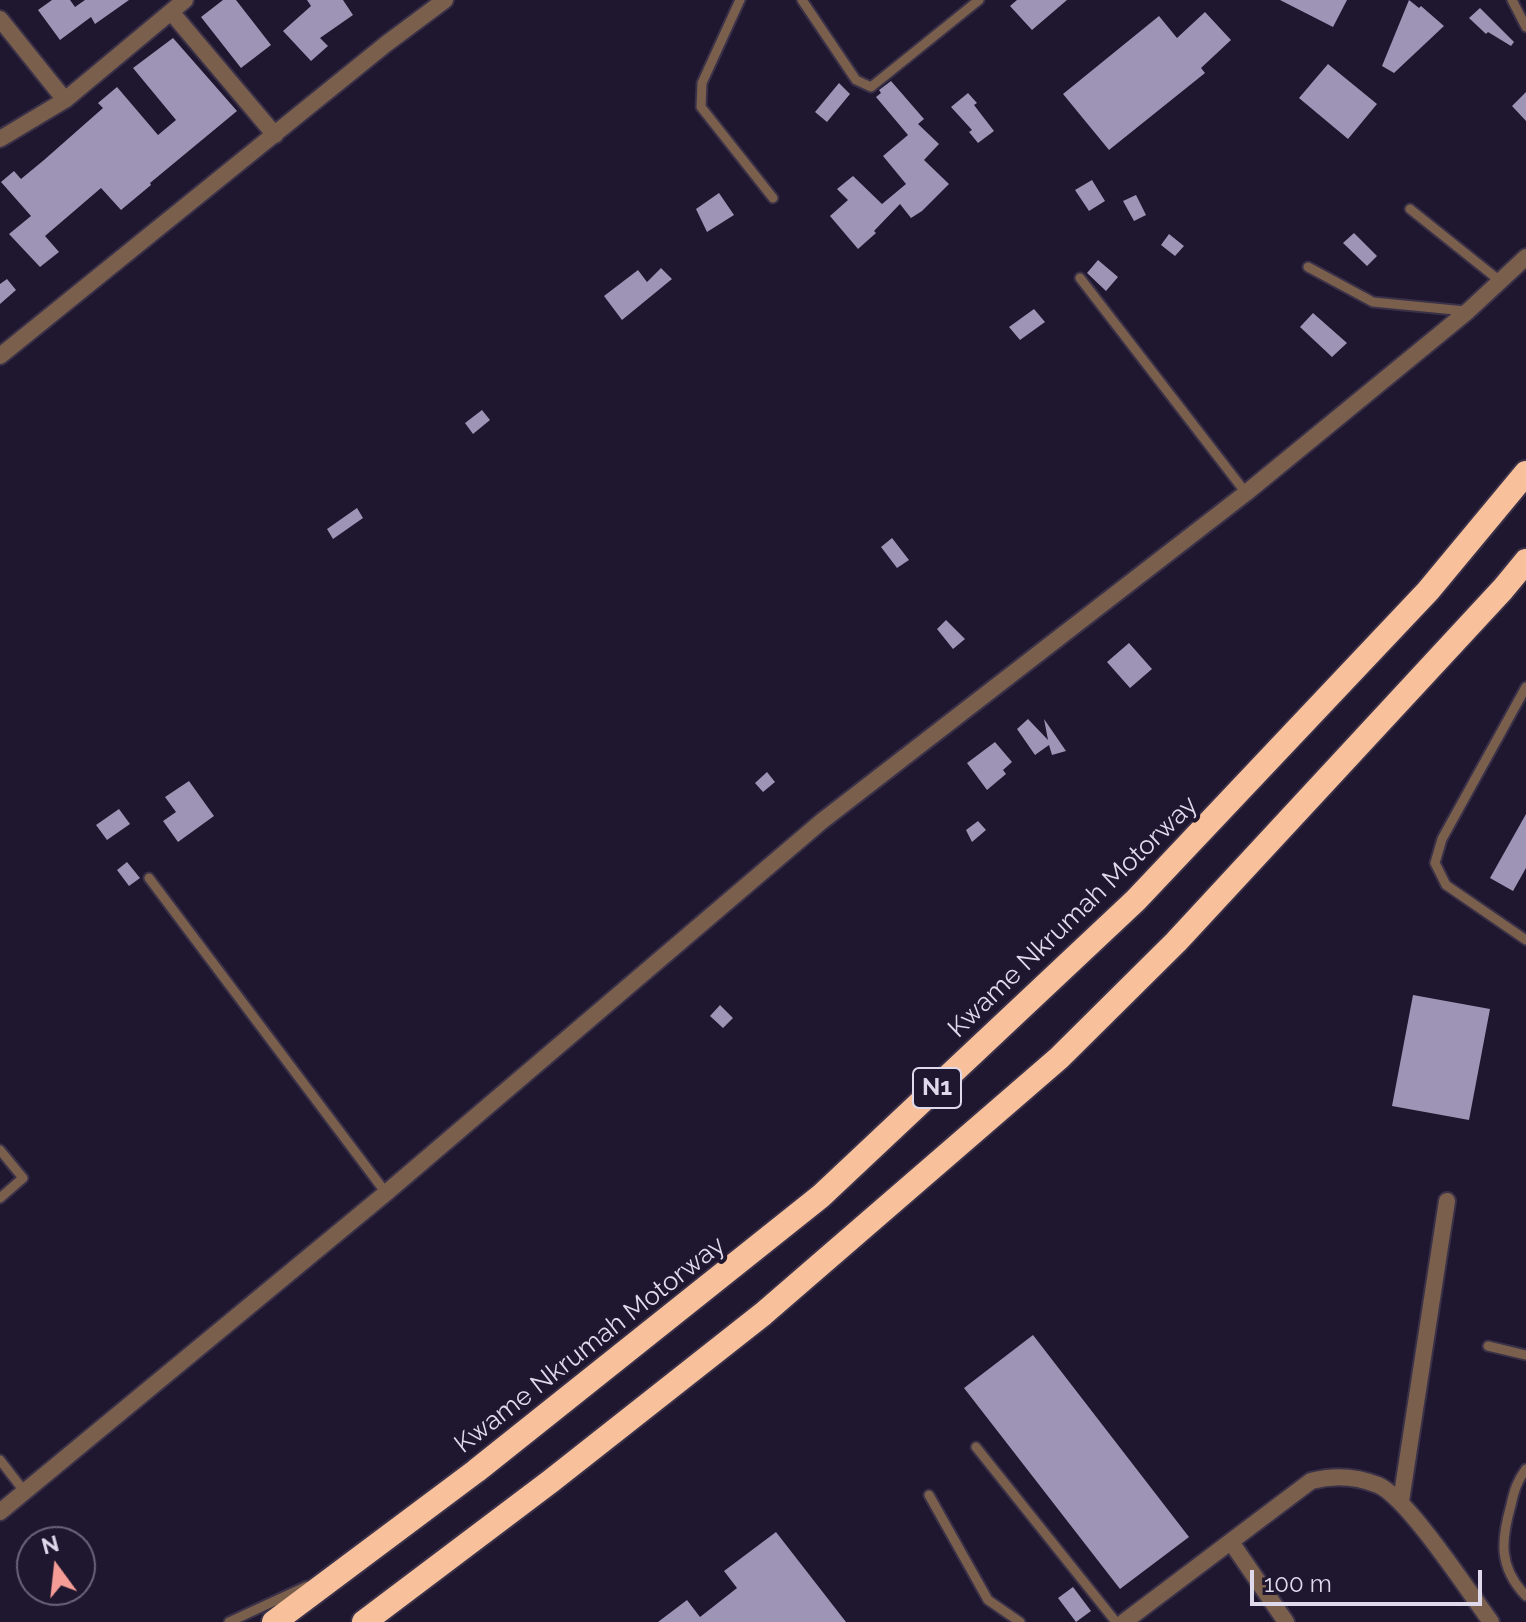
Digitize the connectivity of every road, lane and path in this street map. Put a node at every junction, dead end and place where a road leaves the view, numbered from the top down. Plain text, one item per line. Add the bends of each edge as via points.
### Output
1 (185, 0) edge
2 (445, 0) edge
3 (740, 0) edge
4 (802, 0) edge
5 (979, 0) edge
6 (1512, 0) edge
7 (172, 13) junction
8 (0, 19) edge
9 (1526, 27) edge
10 (65, 100) junction
11 (275, 135) junction
12 (0, 139) edge
13 (773, 198) dead end
14 (1410, 209) dead end
15 (1526, 257) edge
16 (1308, 267) dead end
17 (1080, 278) dead end
18 (1500, 281) junction
19 (1468, 311) junction
20 (0, 356) edge
21 (1526, 473) edge
22 (1246, 493) junction
23 (1526, 561) edge
24 (1526, 687) edge
25 (149, 878) dead end
26 (1526, 940) edge
27 (0, 1150) edge
28 (386, 1193) junction
29 (0, 1198) edge
30 (1447, 1201) dead end
31 (1488, 1346) dead end
32 (1526, 1355) edge
33 (976, 1447) dead end
34 (0, 1460) edge
35 (1526, 1469) edge
36 (24, 1491) junction
37 (929, 1495) dead end
38 (1401, 1501) junction
39 (0, 1512) edge
40 (1231, 1542) junction
41 (350, 1566) junction
42 (1526, 1596) edge
43 (229, 1622) edge
44 (274, 1622) edge
45 (364, 1622) edge
46 (1020, 1622) edge
47 (1116, 1622) edge
48 (1124, 1622) edge
49 (1286, 1622) edge
50 (1491, 1622) edge

1 - 7 street
2 - 11 street
3 - 13 lane via 702,83 701,107
4 - 5 lane via 856,80 871,87
6 - 9 lane
7 - 10 street
7 - 11 street
8 - 10 street
10 - 12 street
11 - 20 street
14 - 18 lane
15 - 18 street
16 - 19 lane via 1373,302
17 - 22 lane
18 - 19 street
19 - 22 street
21 - 41 highway, Kwame Nkrumah Motorway / N1 via 1428,591 1136,900 821,1196
22 - 28 street via 822,821
23 - 45 highway, N1 via 1176,942 1059,1058 738,1334
24 - 26 lane via 1442,839 1435,863 1446,885
25 - 28 lane
27 - 29 lane via 23,1178
28 - 36 street
30 - 38 street
31 - 32 lane
33 - 47 lane
34 - 36 lane
35 - 42 lane via 1517,1482 1502,1536 1507,1564
36 - 39 street
37 - 46 lane via 988,1600
38 - 40 street via 1379,1485 1331,1475 1311,1481
38 - 50 street
40 - 48 street
40 - 49 street
41 - 43 lane
41 - 44 highway, Kwame Nkrumah Motorway / N1

